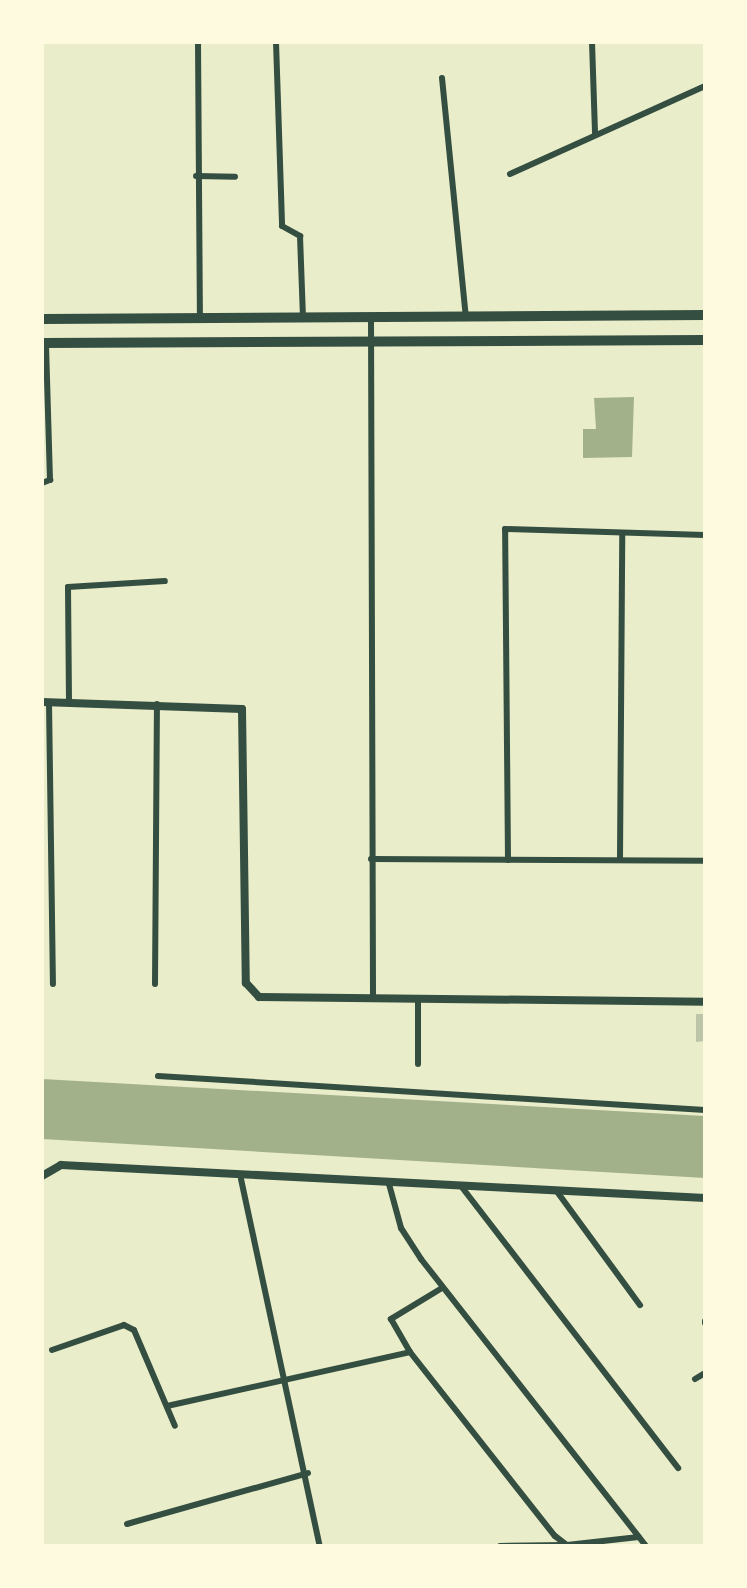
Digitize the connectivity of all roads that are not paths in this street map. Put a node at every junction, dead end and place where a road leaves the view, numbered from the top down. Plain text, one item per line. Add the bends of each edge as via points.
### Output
1 (198, 42) edge
2 (276, 42) edge
3 (592, 42) edge
4 (442, 78) dead end
5 (705, 86) edge
6 (595, 133) junction
7 (510, 174) dead end
8 (196, 176) junction
9 (235, 177) dead end
10 (705, 315) edge
11 (303, 317) junction
12 (371, 317) junction
13 (200, 318) junction
14 (42, 319) edge
15 (466, 320) junction
16 (372, 340) junction
17 (705, 340) edge
18 (44, 343) edge
19 (45, 385) edge
20 (45, 449) edge
21 (42, 483) edge
22 (622, 534) junction
23 (705, 535) edge
24 (165, 581) dead end
25 (45, 702) edge
26 (69, 702) junction
27 (157, 704) junction
28 (620, 858) junction
29 (371, 859) junction
30 (508, 860) junction
31 (705, 861) edge
32 (53, 984) dead end
33 (155, 984) dead end
34 (373, 998) junction
35 (418, 999) junction
36 (705, 1002) edge
37 (418, 1064) dead end
38 (158, 1076) dead end
39 (705, 1110) edge
40 (42, 1176) edge
41 (241, 1179) junction
42 (389, 1184) junction
43 (460, 1186) junction
44 (558, 1193) junction
45 (705, 1198) edge
46 (442, 1288) junction
47 (640, 1305) dead end
48 (52, 1350) dead end
49 (410, 1352) junction
50 (705, 1373) edge
51 (695, 1379) dead end
52 (288, 1380) junction
53 (167, 1406) junction
54 (175, 1426) dead end
55 (678, 1468) dead end
56 (308, 1473) junction
57 (127, 1524) dead end
58 (639, 1537) junction
59 (567, 1545) edge
60 (320, 1546) edge
61 (500, 1546) edge
62 (646, 1546) edge

1 - 8 street
2 - 11 street via 282,226 300,236
3 - 6 street
4 - 15 street
5 - 6 street
6 - 7 street
8 - 9 street
8 - 13 street
10 - 15 main road
11 - 12 main road
11 - 13 main road
12 - 15 main road
12 - 16 street
13 - 14 main road
16 - 17 main road
16 - 18 main road
16 - 29 street
18 - 19 street
19 - 20 street
20 - 21 street via 50,480
22 - 23 street
22 - 28 street
22 - 30 street via 505,529
24 - 26 street via 68,587
25 - 26 street
25 - 32 street
26 - 27 street
27 - 33 street
27 - 34 street via 242,709 246,983 259,997
28 - 30 street
28 - 31 street
29 - 30 street
29 - 34 street
34 - 35 street
35 - 36 street
35 - 37 street
38 - 39 street
40 - 41 street via 61,1165
41 - 42 street
41 - 52 street
42 - 43 street
42 - 46 street via 401,1228
43 - 44 street
43 - 55 street
44 - 45 street
44 - 47 street
46 - 49 street via 391,1319
46 - 58 street
48 - 53 street via 124,1325 134,1330
49 - 52 street
49 - 59 street
50 - 51 street
52 - 53 street
52 - 56 street
53 - 54 street
56 - 57 street
56 - 60 street
58 - 59 street
58 - 62 street
59 - 61 street

